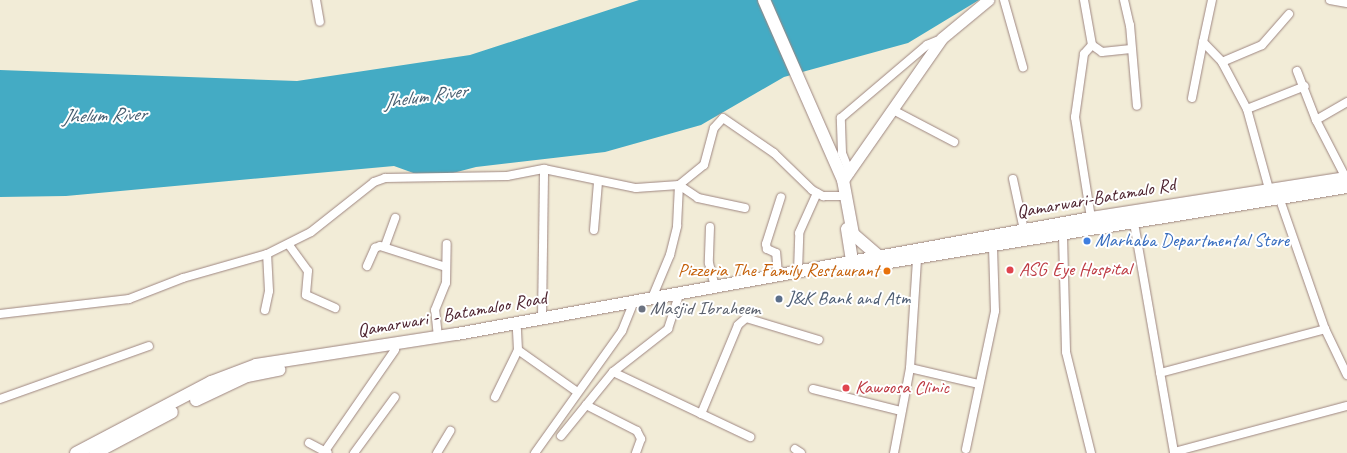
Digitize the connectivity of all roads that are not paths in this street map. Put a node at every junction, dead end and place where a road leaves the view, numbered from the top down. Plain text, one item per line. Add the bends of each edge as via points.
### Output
1 (316, 0) edge
2 (764, 0) edge
3 (988, 0) edge
4 (1004, 0) edge
5 (1084, 0) edge
6 (1124, 0) edge
7 (1212, 0) edge
8 (1330, 0) edge
9 (1347, 3) edge
10 (1289, 14) dead end
11 (320, 22) dead end
12 (942, 38) junction
13 (1203, 42) junction
14 (1092, 45) junction
15 (1131, 49) junction
16 (1222, 62) junction
17 (1023, 67) dead end
18 (1297, 71) dead end
19 (1305, 86) junction
20 (1192, 98) dead end
21 (1347, 102) edge
22 (1137, 106) dead end
23 (1247, 109) junction
24 (893, 110) junction
25 (1316, 120) junction
26 (954, 142) dead end
27 (544, 169) junction
28 (846, 176) junction
29 (1347, 178) edge
30 (1013, 179) dead end
31 (598, 182) junction
32 (679, 184) junction
33 (1347, 187) edge
34 (1269, 189) junction
35 (818, 193) junction
36 (845, 195) junction
37 (781, 197) dead end
38 (1279, 197) junction
39 (745, 208) dead end
40 (395, 218) dead end
41 (1091, 218) junction
42 (1134, 223) junction
43 (710, 227) dead end
44 (594, 230) dead end
45 (1024, 230) junction
46 (1063, 236) junction
47 (447, 244) dead end
48 (289, 245) junction
49 (385, 246) junction
50 (993, 247) junction
51 (267, 254) junction
52 (878, 256) junction
53 (917, 260) junction
54 (852, 265) junction
55 (367, 266) dead end
56 (446, 266) junction
57 (798, 271) junction
58 (778, 274) junction
59 (715, 286) junction
60 (652, 298) junction
61 (678, 299) junction
62 (632, 306) junction
63 (335, 308) dead end
64 (264, 310) dead end
65 (0, 314) edge
66 (542, 318) junction
67 (517, 329) junction
68 (1324, 329) junction
69 (438, 337) junction
70 (819, 340) dead end
71 (149, 346) dead end
72 (395, 350) junction
73 (518, 350) junction
74 (910, 368) junction
75 (613, 372) junction
76 (1160, 373) junction
77 (1347, 376) edge
78 (979, 384) junction
79 (813, 389) dead end
80 (576, 391) junction
81 (395, 397) dead end
82 (495, 397) dead end
83 (0, 399) edge
84 (586, 405) junction
85 (1347, 406) edge
86 (902, 411) junction
87 (701, 414) junction
88 (450, 431) dead end
89 (561, 436) dead end
90 (750, 437) dead end
91 (309, 443) dead end
92 (966, 449) dead end
93 (99, 452) edge
94 (327, 452) edge
95 (76, 453) edge
96 (354, 453) edge
97 (436, 453) edge
98 (535, 453) edge
99 (636, 453) edge
100 (894, 453) edge
101 (1091, 453) edge
102 (1174, 453) edge

1 - 11 street
2 - 28 main road via 805,96
3 - 12 street
4 - 17 street
5 - 14 street
6 - 15 street
7 - 13 street
8 - 9 street
10 - 16 street via 1262,45
12 - 24 street
12 - 28 street via 927,45 847,109 839,126
13 - 16 street
13 - 20 street
14 - 15 street via 1102,52
14 - 41 street via 1084,54 1075,117
15 - 22 street
16 - 23 street
18 - 19 street
19 - 23 street
19 - 25 street
21 - 25 street
23 - 34 street
24 - 26 street
24 - 28 street
25 - 29 street
27 - 31 street via 577,173
27 - 48 street via 507,176 380,179
27 - 66 street
28 - 36 main road
29 - 34 main road, Qamarwari-Batamalo Rd
30 - 45 street
31 - 32 street via 636,188
31 - 44 street
32 - 35 street via 704,165 714,128 723,118 774,153
32 - 39 street via 698,198
32 - 60 street via 677,226 670,255
33 - 38 main road
34 - 41 main road, Qamarwari-Batamalo Rd
35 - 36 street
35 - 57 street via 799,233
36 - 52 main road via 855,238
36 - 54 main road
37 - 58 street via 766,244 767,249 776,253
38 - 42 main road
38 - 68 street
40 - 49 street
41 - 45 main road, Qamarwari-Batamalo Rd
42 - 46 main road
42 - 76 street
43 - 59 street via 709,263
45 - 52 main road, Qamarwari-Batamalo Rd
46 - 50 main road
46 - 101 street via 1066,352
47 - 56 street
48 - 51 street
48 - 63 street via 308,272 307,296
49 - 55 street via 375,248
49 - 56 street
50 - 53 main road
50 - 78 street via 995,311
51 - 64 street via 269,291
51 - 65 street via 183,278 129,299
52 - 54 main road, Qamarwari-Batamalo Rd
53 - 54 main road
53 - 74 street
54 - 57 main road, Qamarwari - Batamaloo Road
54 - 61 main road, Qamarwari - Batamaloo Road
56 - 69 street via 445,287 435,310
57 - 58 main road, Qamarwari - Batamaloo Road
58 - 59 main road, Qamarwari - Batamaloo Road
59 - 60 main road, Qamarwari - Batamaloo Road
60 - 66 main road, Qamarwari - Batamaloo Road
61 - 62 main road, Qamarwari - Batamaloo Road
61 - 75 street via 668,329
62 - 67 main road, Qamarwari - Batamaloo Road
62 - 80 street via 622,331
66 - 69 main road, Qamarwari - Batamaloo Road
67 - 72 main road, Qamarwari - Batamaloo Road
67 - 73 street
68 - 76 street
68 - 77 street
69 - 95 main road, Qamarwari - Batamaloo Road via 249,367 211,382
70 - 87 street via 746,318 738,325
71 - 83 street
72 - 93 main road, Qamarwari - Batamaloo Road via 247,376
72 - 94 street
73 - 80 street
73 - 82 street
74 - 78 street
74 - 86 street
75 - 84 street
75 - 87 street
76 - 102 street
78 - 92 street
79 - 86 street
80 - 98 street
81 - 96 street
84 - 89 street
84 - 99 street via 637,431 641,439
85 - 102 street
86 - 100 street
87 - 90 street
88 - 97 street
91 - 94 street

